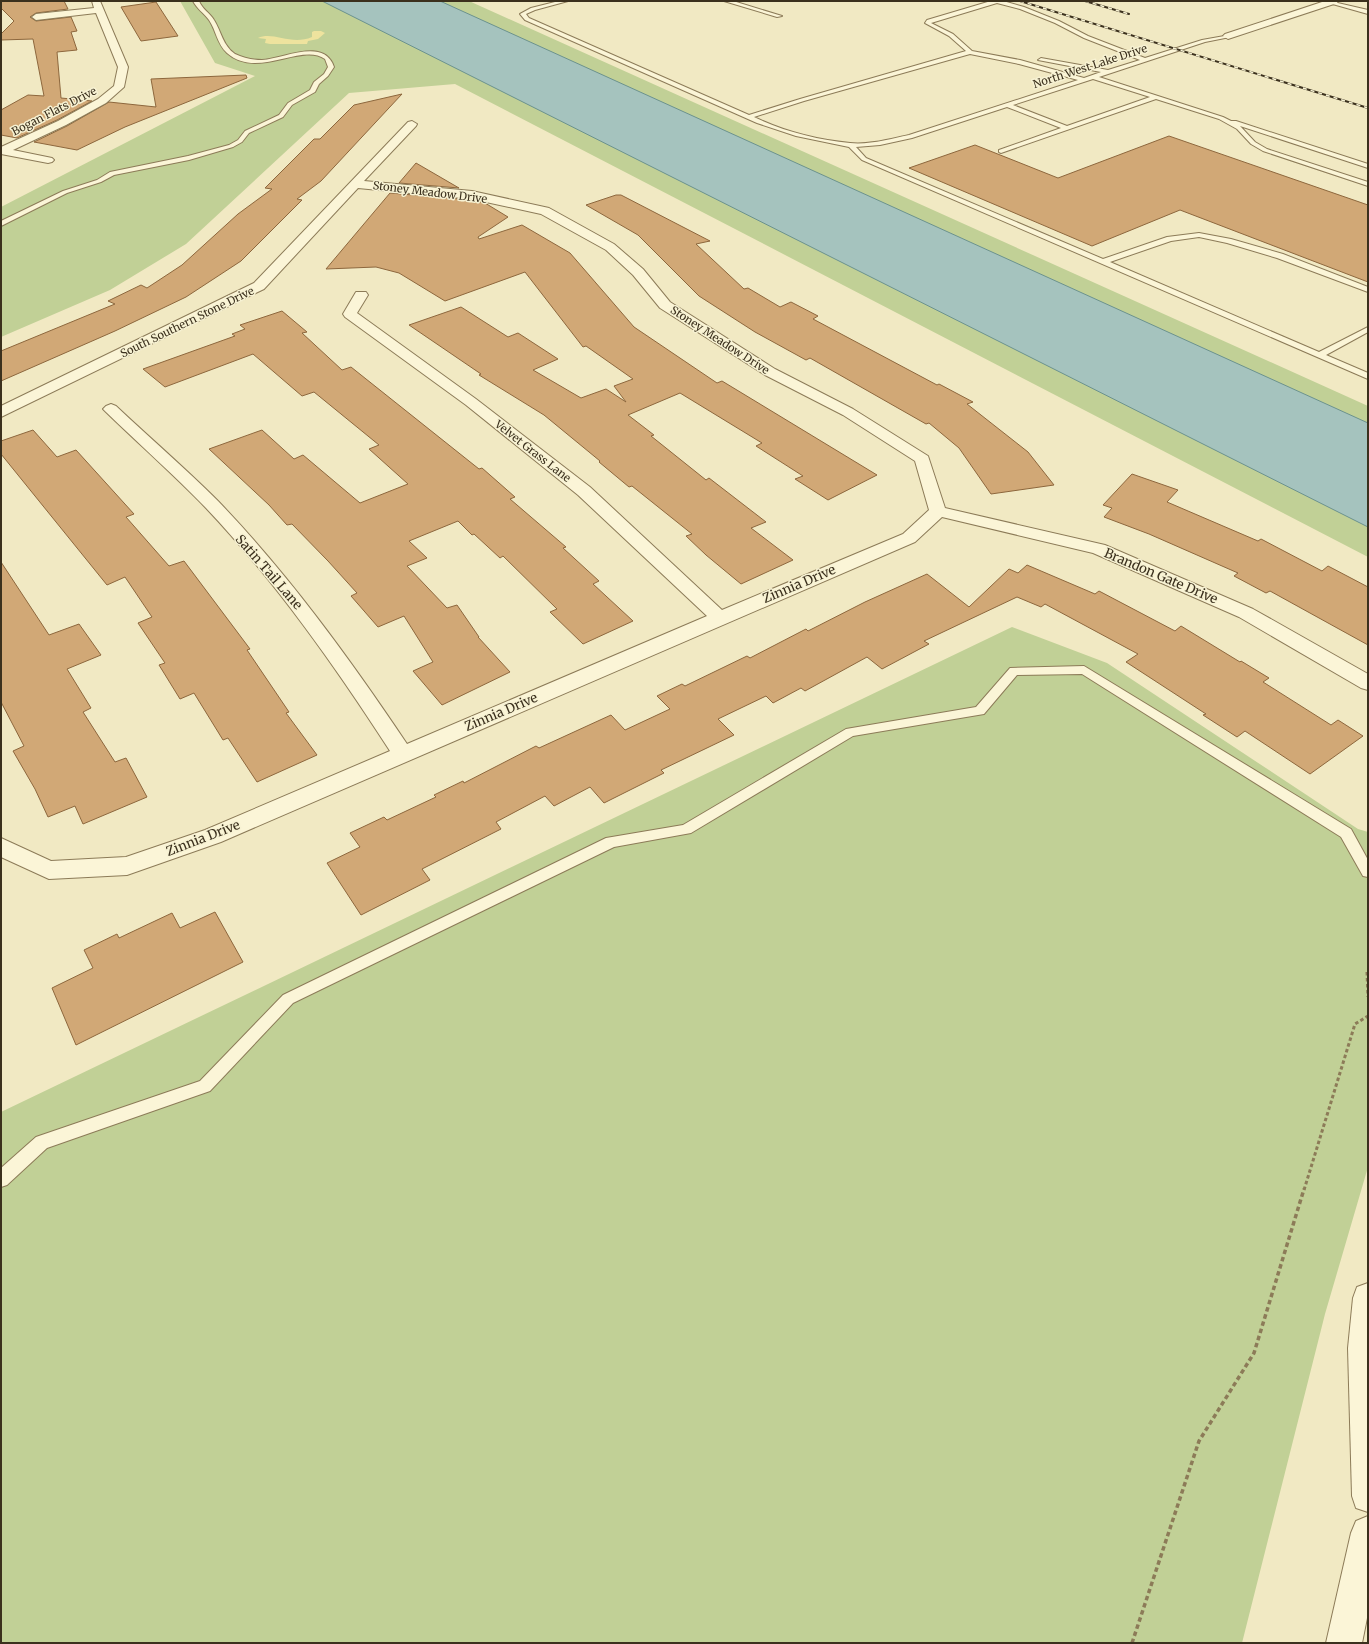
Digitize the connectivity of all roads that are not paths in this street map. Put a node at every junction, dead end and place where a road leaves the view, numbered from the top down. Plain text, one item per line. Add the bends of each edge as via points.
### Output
1 (196, 1) edge
2 (565, 1) edge
3 (727, 1) edge
4 (997, 1) edge
5 (1333, 1) edge
6 (98, 5) edge
7 (1368, 12) edge
8 (779, 16) dead end
9 (36, 17) dead end
10 (1228, 36) joint
11 (970, 48) junction
12 (1001, 51) dead end
13 (1008, 53) dead end
14 (1022, 56) dead end
15 (1042, 57) junction
16 (1000, 58) junction
17 (1035, 58) dead end
18 (1146, 60) junction
19 (1037, 66) junction
20 (1108, 72) junction
21 (1094, 77) junction
22 (1085, 80) junction
23 (1156, 96) junction
24 (1007, 106) junction
25 (749, 117) junction
26 (1221, 118) junction
27 (412, 124) dead end
28 (1067, 128) junction
29 (852, 145) junction
30 (1, 151) edge
31 (1001, 151) dead end
32 (48, 160) dead end
33 (1368, 166) edge
34 (357, 184) junction
35 (1368, 184) edge
36 (1, 224) edge
37 (1103, 262) junction
38 (1368, 290) edge
39 (361, 295) dead end
40 (1368, 329) edge
41 (1319, 355) junction
42 (1368, 376) edge
43 (111, 409) dead end
44 (1, 412) edge
45 (938, 511) junction
46 (720, 618) junction
47 (1368, 683) edge
48 (403, 754) junction
49 (1, 847) edge
50 (1368, 872) edge
51 (1, 1179) edge
52 (1368, 1298) edge
53 (1368, 1496) edge
54 (1368, 1533) edge
55 (1344, 1643) edge

1 - 36 lane via 201,12 213,20 224,46 239,58 267,62 304,54 321,54 327,58 331,67 316,83 313,91 290,104 281,116 247,132 240,141 231,146 188,158 112,173 99,181 65,192
2 - 25 lane, North West Lake Drive via 523,14 527,19
3 - 8 lane
4 - 11 lane via 929,21 932,26 943,30
4 - 18 lane via 1022,8
5 - 7 lane
5 - 10 street, North West Lake Drive
6 - 9 street
6 - 30 street, Bogan Flats Drive via 123,67 119,87 102,101 62,123
10 - 18 lane, North West Lake Drive
11 - 16 lane
11 - 25 lane
12 - 16 lane
13 - 14 lane
15 - 17 lane
15 - 19 lane
15 - 20 lane
16 - 19 lane
18 - 20 lane, North West Lake Drive
19 - 22 lane
20 - 21 lane, North West Lake Drive
21 - 22 lane, North West Lake Drive
21 - 23 lane
22 - 24 lane, North West Lake Drive
23 - 26 lane
23 - 28 lane
24 - 28 lane
24 - 29 lane, North West Lake Drive via 910,137
25 - 29 lane, North West Lake Drive via 798,135
26 - 33 lane
26 - 35 lane via 1265,150
27 - 34 street, South Southern Stone Drive
28 - 31 lane
29 - 37 lane via 864,159
30 - 32 street
34 - 44 street, South Southern Stone Drive via 259,286
34 - 45 street, Stoney Meadow Drive via 472,195 545,211 610,247 638,272 665,305 770,372 848,412 922,459
37 - 38 lane via 1170,239 1199,235 1280,256
37 - 41 lane
39 - 46 street, Velvet Grass Lane via 350,314 471,402 584,491
40 - 41 lane
41 - 42 lane
43 - 48 street, Satin Tail Lane via 212,505 296,600
45 - 46 street, Zinnia Drive via 909,538
45 - 47 street, Brandon Gate Drive via 1099,549 1246,612
46 - 48 street, Zinnia Drive
48 - 49 street, Zinnia Drive via 213,836 128,866 49,870
50 - 51 lane via 1346,833 1084,670 1014,671 980,711 850,732 686,829 610,842 288,999 205,1086 42,1142
52 - 53 street via 1363,1348
54 - 55 street

